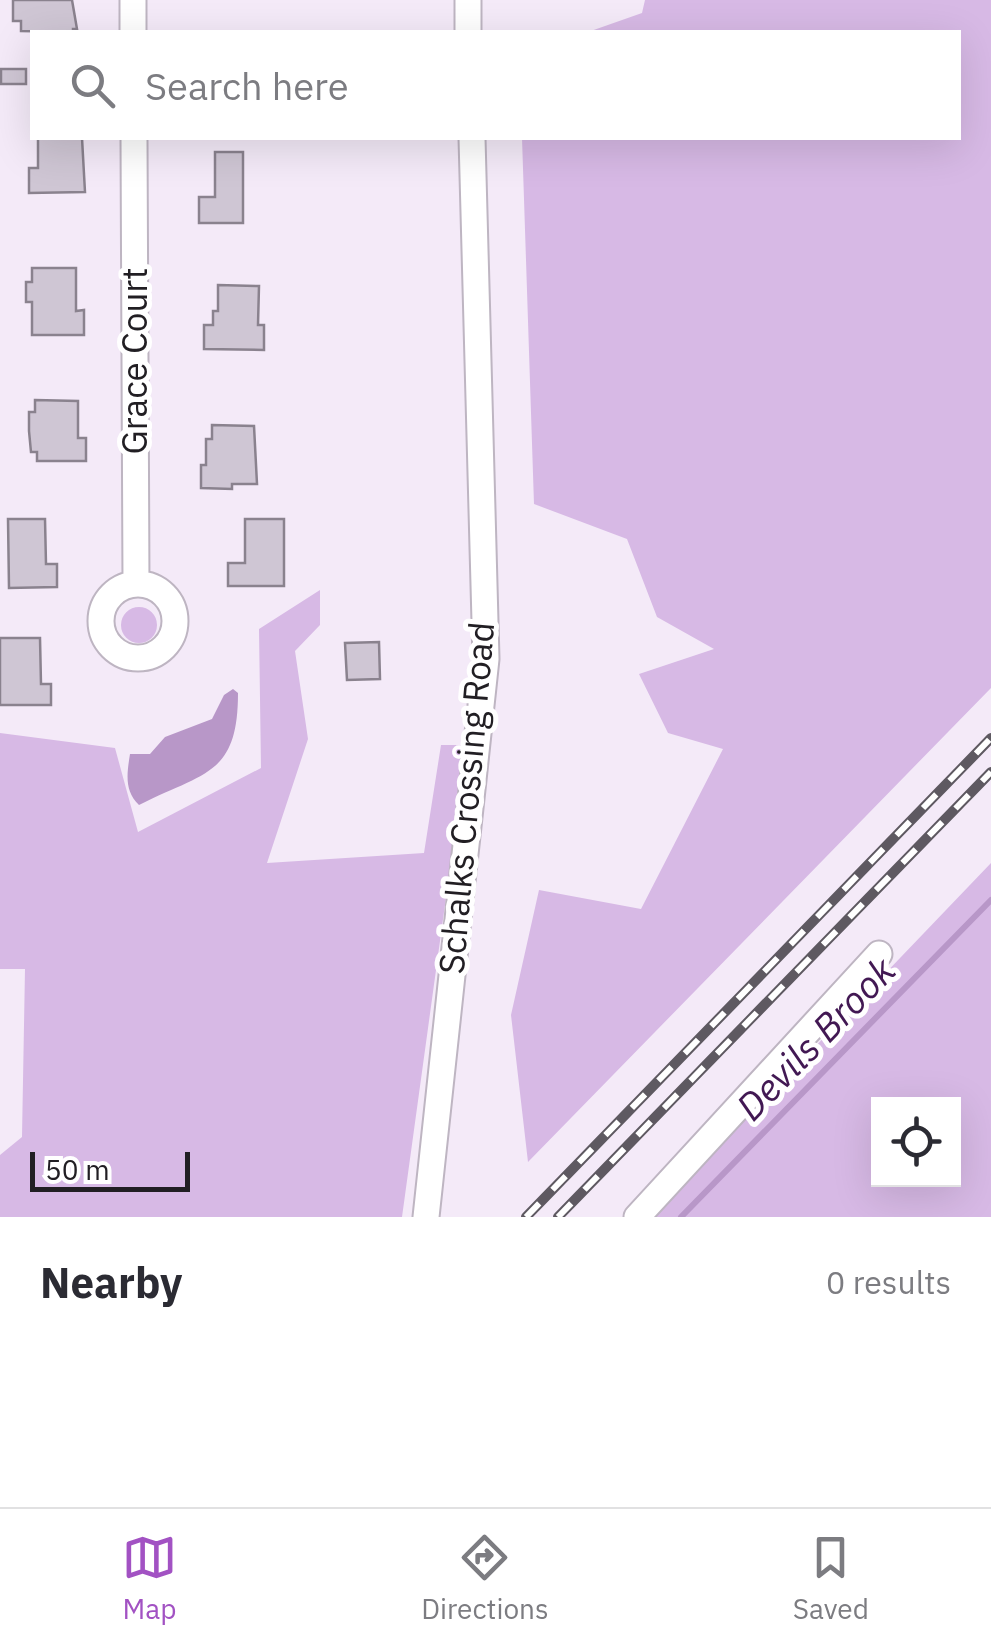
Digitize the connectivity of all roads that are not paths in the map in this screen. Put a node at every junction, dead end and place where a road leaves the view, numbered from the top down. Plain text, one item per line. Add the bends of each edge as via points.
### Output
1 (133, 0) edge
2 (468, 0) edge
3 (133, 30) edge
4 (468, 30) edge
5 (134, 140) edge
6 (472, 140) edge
7 (136, 584) dead end
8 (879, 954) dead end
9 (426, 1217) edge
10 (637, 1217) edge

1 - 3 street
2 - 4 street
5 - 7 street, Grace Court
6 - 9 street, Schalks Crossing Road via 486,658
8 - 10 street

